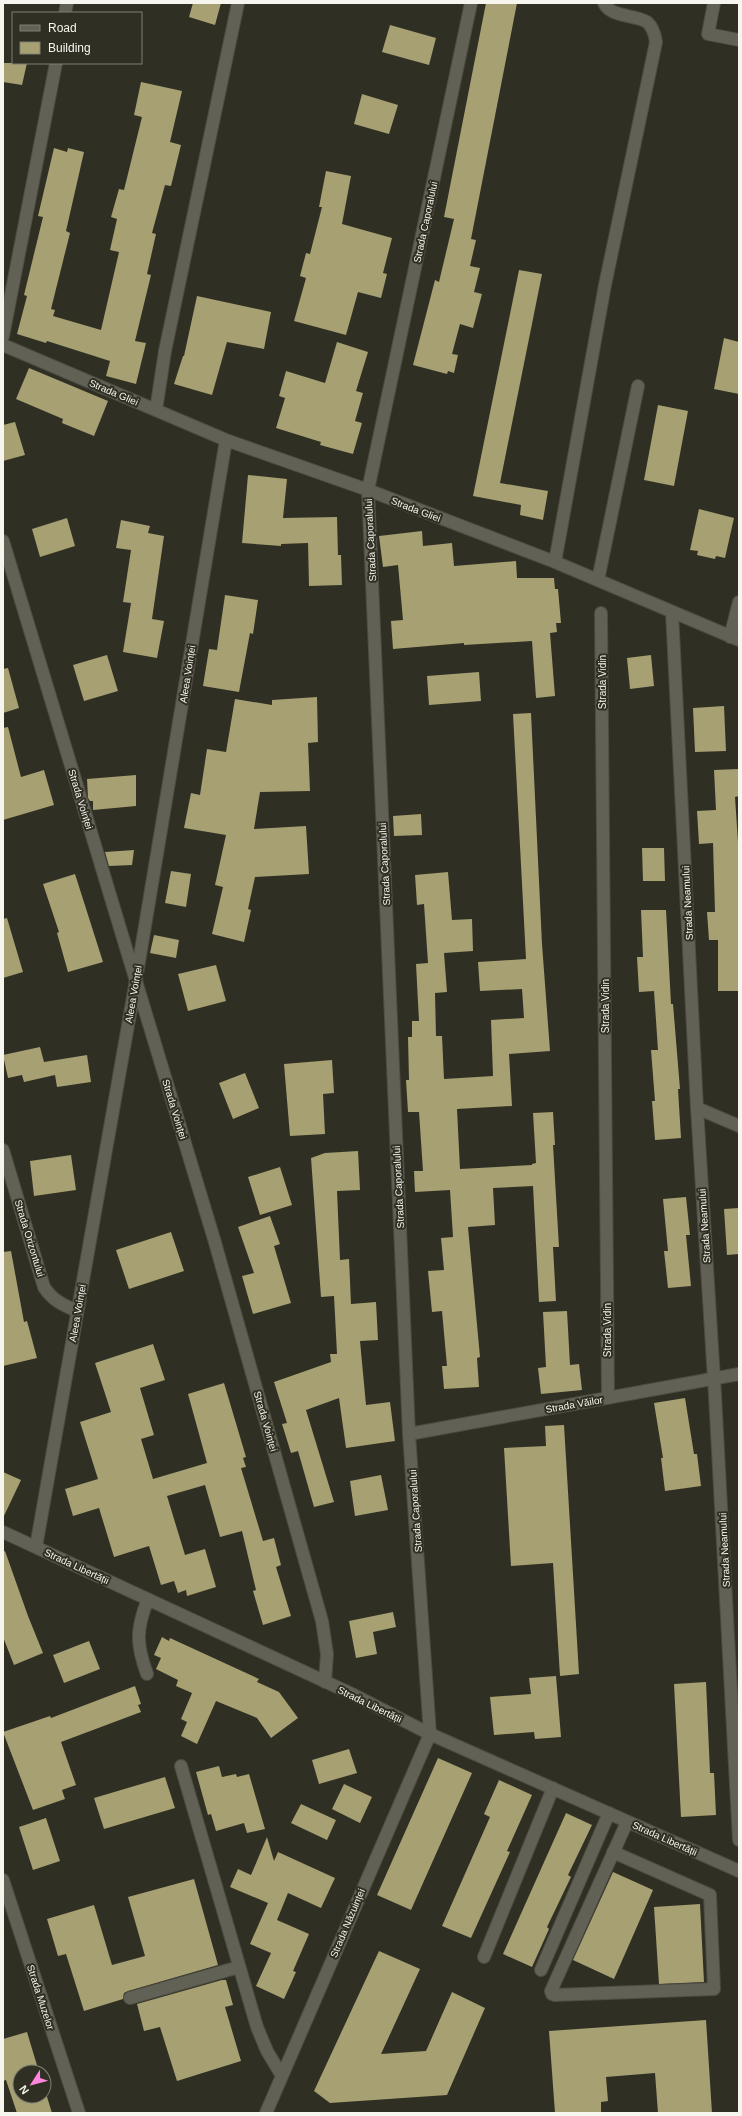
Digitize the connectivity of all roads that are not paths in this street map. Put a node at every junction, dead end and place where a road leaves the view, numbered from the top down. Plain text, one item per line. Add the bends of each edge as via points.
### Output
1 (238, 3) edge
2 (471, 3) edge
3 (604, 3) edge
4 (714, 3) edge
5 (739, 40) edge
6 (56, 64) edge
7 (3, 336) edge
8 (3, 345) edge
9 (638, 386) dead end
10 (156, 410) junction
11 (226, 440) junction
12 (368, 490) junction
13 (3, 541) edge
14 (555, 562) junction
15 (598, 580) junction
16 (739, 602) edge
17 (672, 612) junction
18 (601, 613) dead end
19 (735, 638) edge
20 (136, 980) junction
21 (697, 1108) junction
22 (739, 1126) edge
23 (3, 1150) edge
24 (77, 1311) junction
25 (739, 1374) edge
26 (714, 1378) junction
27 (608, 1398) junction
28 (409, 1434) junction
29 (3, 1532) edge
30 (36, 1546) junction
31 (148, 1599) junction
32 (146, 1674) dead end
33 (735, 1676) edge
34 (325, 1682) junction
35 (430, 1734) junction
36 (181, 1766) dead end
37 (553, 1788) junction
38 (609, 1813) junction
39 (627, 1822) junction
40 (739, 1840) edge
41 (613, 1852) junction
42 (739, 1871) edge
43 (3, 1880) edge
44 (484, 1957) dead end
45 (239, 1967) junction
46 (541, 1970) dead end
47 (130, 1998) dead end
48 (282, 2076) junction
49 (79, 2113) edge
50 (266, 2113) edge

1 - 10 street via 167,344
2 - 12 street, Strada Caporalului
3 - 14 street via 606,8 614,12 647,22 654,31 656,42 605,285
4 - 5 street via 708,34
6 - 7 street
8 - 10 street, Strada Gliei
9 - 15 street
10 - 11 street, Strada Gliei
11 - 12 street, Strada Gliei
11 - 20 street, Aleea Voinței
12 - 14 street, Strada Gliei
12 - 28 street, Strada Caporalului
13 - 20 street, Strada Voinței
14 - 15 street, Strada Gliei
15 - 17 street, Strada Gliei
16 - 19 street
17 - 19 street, Strada Gliei
17 - 21 street, Strada Neamului
18 - 27 street, Strada Vidin
20 - 24 street, Aleea Voinței
20 - 34 street, Strada Voinței via 214,1239 322,1621 327,1654
21 - 22 street
21 - 26 street, Strada Neamului
23 - 24 street, Strada Orizontului via 44,1287 50,1296
24 - 30 street, Aleea Voinței
25 - 26 street, Strada Văilor
26 - 27 street, Strada Văilor
26 - 33 street, Strada Neamului
27 - 28 street, Strada Văilor
28 - 35 street, Strada Caporalului
29 - 30 street, Strada Libertății
30 - 31 street, Strada Libertății
31 - 32 street via 138,1630 140,1656
31 - 34 street, Strada Libertății
33 - 40 street, Strada Neamului
34 - 35 street, Strada Libertății
35 - 37 street, Strada Libertății
35 - 48 street, Strada Năzuinței
36 - 45 street
37 - 38 street, Strada Libertății
37 - 44 street
38 - 39 street, Strada Libertății
38 - 46 street
39 - 41 street
39 - 42 street, Strada Libertății
41 - 41 street via 552,1994 714,1989 710,1895
43 - 49 street, Strada Muzelor
45 - 47 street
45 - 48 street via 257,2027
48 - 50 street, Strada Năzuinței

